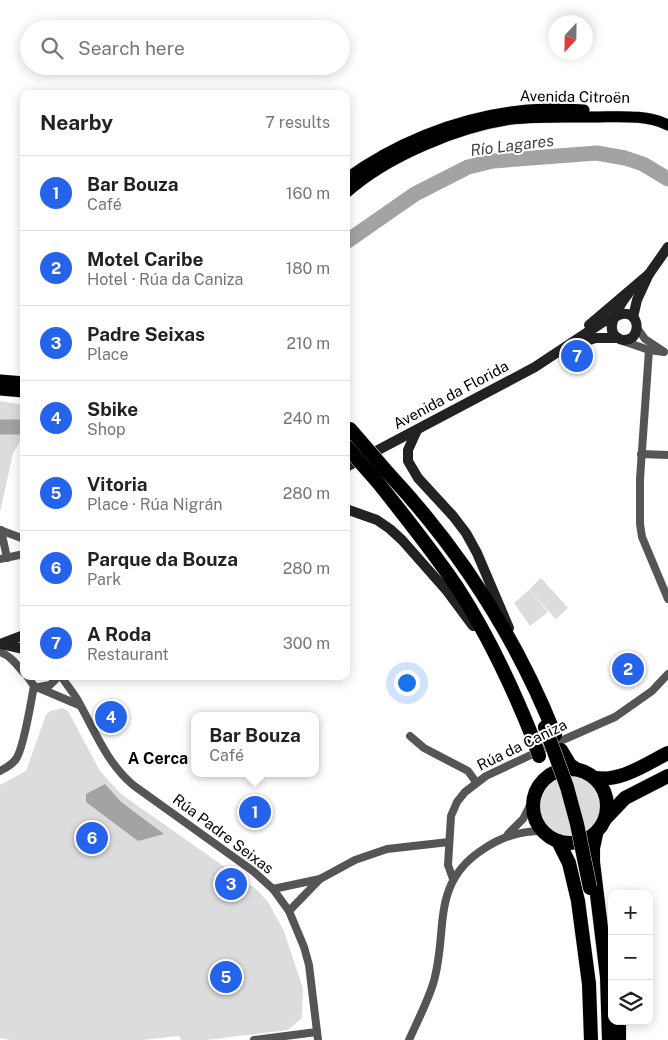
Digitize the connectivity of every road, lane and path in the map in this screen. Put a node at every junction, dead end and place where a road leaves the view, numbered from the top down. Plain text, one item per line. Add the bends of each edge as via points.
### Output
1 (668, 115) edge
2 (668, 124) edge
3 (350, 176) edge
4 (350, 190) edge
5 (668, 247) edge
6 (649, 274) junction
7 (632, 289) junction
8 (633, 317) junction
9 (613, 320) junction
10 (637, 328) junction
11 (619, 339) junction
12 (568, 346) junction
13 (649, 350) junction
14 (666, 352) edge
15 (0, 380) edge
16 (20, 382) edge
17 (0, 390) edge
18 (20, 392) edge
19 (417, 430) junction
20 (350, 431) edge
21 (350, 449) edge
22 (642, 454) junction
23 (668, 455) edge
24 (350, 465) edge
25 (382, 477) junction
26 (350, 510) edge
27 (0, 530) edge
28 (20, 538) edge
29 (20, 554) edge
30 (3, 558) edge
31 (668, 599) edge
32 (20, 637) edge
33 (0, 644) edge
34 (20, 647) edge
35 (0, 652) edge
36 (20, 668) edge
37 (668, 674) edge
38 (506, 677) junction
39 (31, 680) edge
40 (56, 680) edge
41 (63, 680) edge
42 (532, 681) junction
43 (37, 686) junction
44 (79, 705) junction
45 (410, 736) dead end
46 (668, 753) edge
47 (576, 769) junction
48 (0, 771) edge
49 (668, 776) edge
50 (595, 778) junction
51 (476, 782) junction
52 (541, 782) junction
53 (534, 798) junction
54 (606, 818) junction
55 (542, 831) junction
56 (596, 834) junction
57 (504, 837) junction
58 (558, 841) junction
59 (449, 842) junction
60 (320, 878) junction
61 (453, 879) junction
62 (590, 885) junction
63 (273, 889) junction
64 (289, 911) junction
65 (608, 937) edge
66 (619, 1025) edge
67 (318, 1036) edge
68 (254, 1040) edge
69 (409, 1040) edge
70 (591, 1040) edge
71 (597, 1040) edge
72 (603, 1040) edge
73 (609, 1040) edge
74 (619, 1040) edge

1 - 3 main road, Avenida Citroën via 563,109 513,111 432,133 368,163
2 - 4 main road via 658,120 615,117 514,119 478,126 432,142 389,163
5 - 6 main road, Avenida da Florida
6 - 7 main road, Avenida da Florida
6 - 8 main road, Avenida da Florida
7 - 9 main road, Avenida da Florida
7 - 12 main road, Avenida da Florida
8 - 9 main road via 623,314
8 - 10 main road
9 - 11 main road via 612,332
9 - 12 main road, Avenida da Florida via 603,322
10 - 11 main road via 633,337
10 - 14 street via 645,339
11 - 12 main road, Avenida da Florida via 596,338
11 - 13 street
12 - 19 main road, Avenida da Florida
13 - 14 street
13 - 22 street
15 - 16 main road
17 - 18 main road
19 - 24 main road, Avenida da Florida
19 - 42 main road via 408,450 408,461 418,478 453,516 478,553
20 - 25 highway, bridge
21 - 25 highway, bridge
22 - 23 street
22 - 31 street via 639,506 642,537
25 - 38 highway via 457,588
25 - 42 highway via 428,517 467,569
25 - 62 highway via 434,540 494,635 524,694 561,787
26 - 38 main road via 376,520 402,540 467,616
27 - 28 street
27 - 30 street
29 - 30 street
32 - 33 main road
33 - 34 main road
35 - 36 street
37 - 51 street, Rúa da Caniza via 652,691 616,718 530,754
38 - 52 highway, bridge via 534,741 542,769
39 - 43 street
40 - 43 street via 50,685
41 - 44 street, Rúa Padre Seixas
42 - 47 highway via 561,750
43 - 44 street
43 - 48 street via 17,758
44 - 63 street, Rúa Padre Seixas via 110,761 126,779
45 - 51 street via 424,748 468,771
46 - 50 highway via 624,775 603,780
47 - 50 highway
47 - 52 highway via 561,770
49 - 54 highway via 625,798
50 - 54 highway via 605,792
51 - 59 street, Rúa da Caniza via 457,802 451,816
52 - 53 highway
53 - 55 highway via 534,816
53 - 57 street via 522,819
54 - 56 highway
55 - 57 street
55 - 58 highway
56 - 58 highway via 578,843
56 - 62 highway
57 - 61 street via 470,858
58 - 70 highway via 569,863 578,901 589,984
59 - 60 street via 387,849 355,860
59 - 61 street, Rúa da Caniza via 448,865
60 - 63 street
60 - 64 street
61 - 69 street via 446,896 433,984
62 - 65 highway via 602,906
62 - 71 highway
62 - 72 highway via 601,977
62 - 73 highway via 607,977
63 - 64 street, Rúa Padre Seixas
64 - 67 street, Rúa Padre Seixas via 309,965
66 - 74 highway
67 - 68 street

